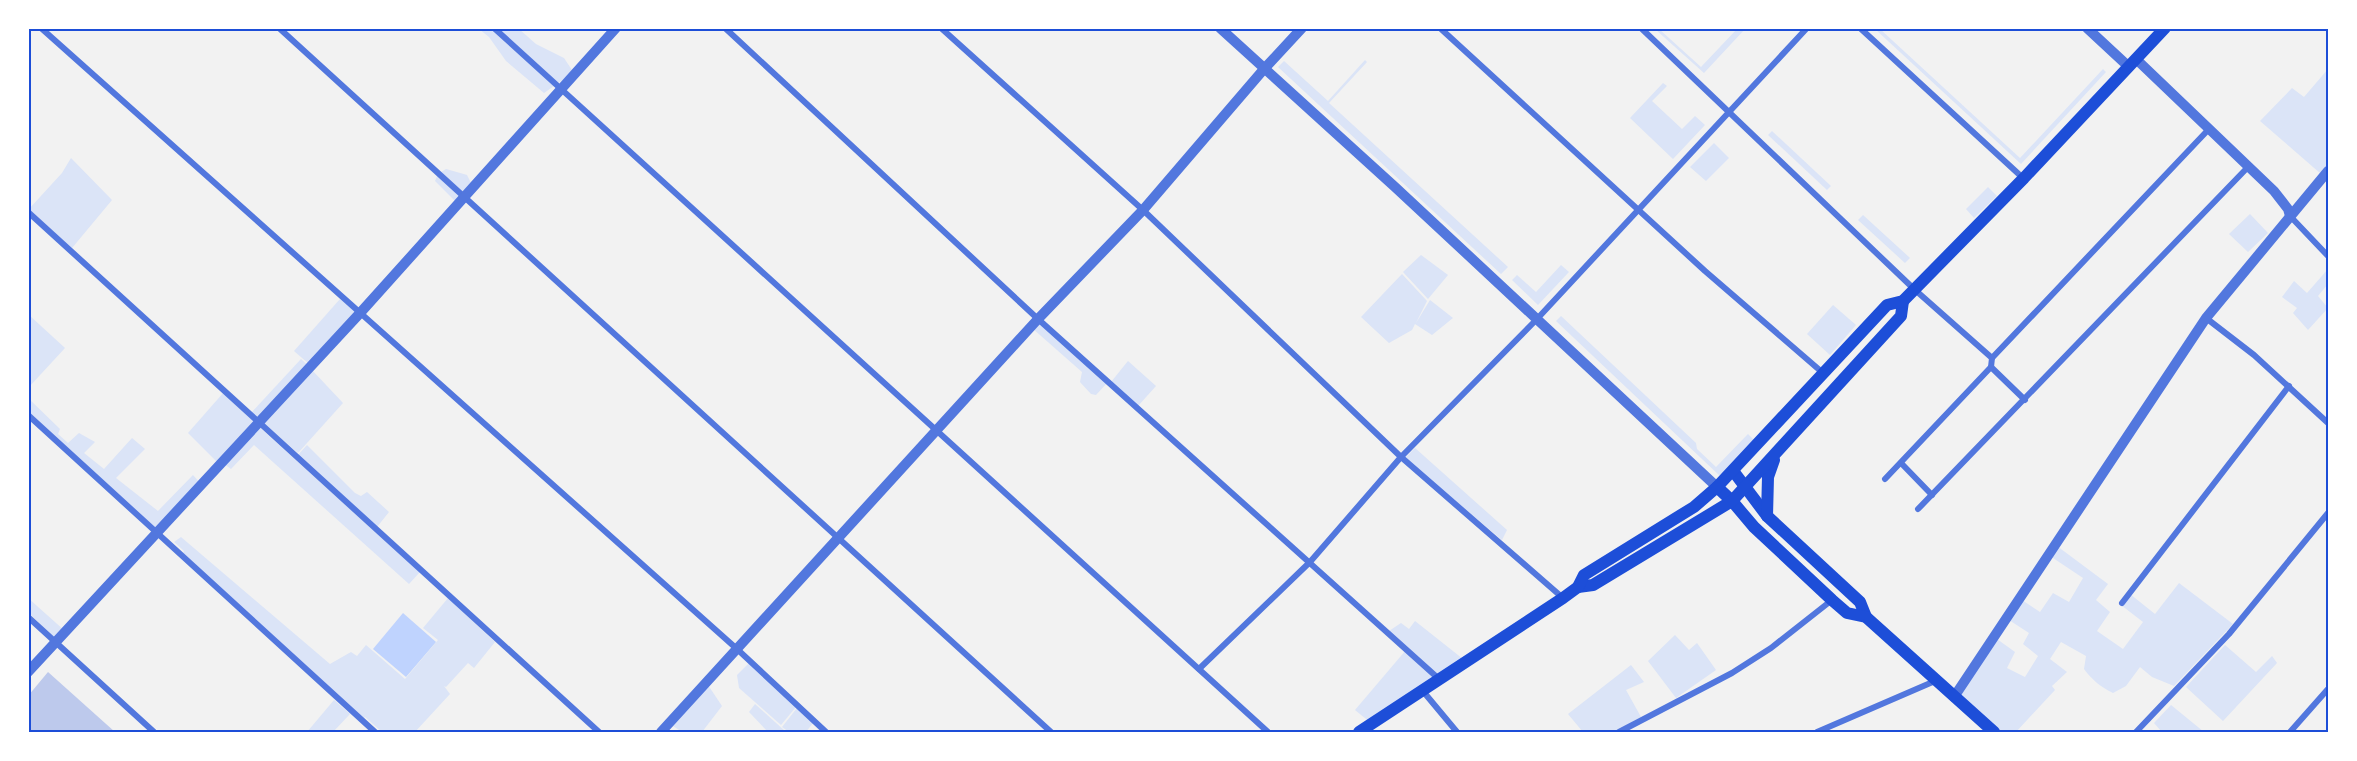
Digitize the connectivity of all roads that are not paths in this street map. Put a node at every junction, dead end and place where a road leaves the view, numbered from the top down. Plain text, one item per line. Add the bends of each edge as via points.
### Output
1 (41, 28) edge
2 (279, 28) edge
3 (494, 28) edge
4 (616, 28) edge
5 (725, 28) edge
6 (941, 28) edge
7 (1220, 28) edge
8 (1302, 28) edge
9 (1440, 28) edge
10 (1641, 28) edge
11 (1807, 28) edge
12 (1860, 28) edge
13 (2087, 28) edge
14 (2165, 28) edge
15 (2132, 63) junction
16 (1264, 69) junction
17 (561, 89) junction
18 (1730, 112) junction
19 (2208, 130) junction
20 (2248, 167) junction
21 (2328, 171) edge
22 (2024, 178) junction
23 (463, 197) junction
24 (1143, 210) junction
25 (1638, 211) junction
26 (28, 212) edge
27 (2290, 216) junction
28 (2328, 256) edge
29 (1914, 289) junction
30 (1903, 301) junction
31 (361, 312) junction
32 (2206, 318) junction
33 (1038, 319) junction
34 (1537, 319) junction
35 (1992, 358) junction
36 (1991, 367) junction
37 (1823, 374) junction
38 (2289, 386) junction
39 (2025, 400) junction
40 (28, 415) edge
41 (258, 422) junction
42 (2328, 423) edge
43 (936, 431) junction
44 (1775, 456) junction
45 (1401, 457) junction
46 (1901, 463) junction
47 (1734, 472) junction
48 (1885, 479) dead end
49 (1717, 487) junction
50 (1746, 488) junction
51 (1932, 495) junction
52 (1732, 501) junction
53 (1918, 509) dead end
54 (2328, 513) edge
55 (1767, 516) junction
56 (157, 533) junction
57 (838, 538) junction
58 (1310, 562) junction
59 (1578, 587) junction
60 (1563, 598) junction
61 (1832, 600) junction
62 (2121, 603) dead end
63 (28, 617) edge
64 (1866, 617) junction
65 (57, 643) junction
66 (737, 649) junction
67 (1198, 669) junction
68 (28, 672) edge
69 (1439, 679) junction
70 (1935, 681) junction
71 (2328, 689) edge
72 (1422, 690) junction
73 (1954, 697) junction
74 (154, 732) edge
75 (375, 732) edge
76 (599, 732) edge
77 (661, 732) edge
78 (826, 732) edge
79 (1051, 732) edge
80 (1268, 732) edge
81 (1359, 732) edge
82 (1457, 732) edge
83 (1619, 732) edge
84 (1817, 732) edge
85 (1994, 732) edge
86 (2136, 732) edge
87 (2289, 732) edge

1 - 31 street
2 - 23 street
3 - 17 street
4 - 17 street
5 - 33 street
6 - 24 street
7 - 16 street
8 - 16 street
9 - 25 street
10 - 18 street
11 - 18 street
12 - 22 street
13 - 15 street
14 - 15 main road
15 - 19 street
15 - 22 main road
16 - 24 street
16 - 34 street
17 - 23 street
17 - 43 street
18 - 25 street
18 - 29 street
19 - 20 street
19 - 35 street
20 - 27 street via 2274,191
20 - 39 street
21 - 27 street
22 - 29 main road
23 - 31 street
23 - 57 street
24 - 33 street
24 - 45 street
25 - 34 street
25 - 37 street
26 - 41 street
27 - 28 street
27 - 32 street
29 - 30 main road
29 - 35 street
30 - 37 main road via 1887,305
30 - 44 main road via 1901,316
31 - 41 street
31 - 66 street
32 - 38 street
32 - 73 street
33 - 43 street
33 - 58 street
34 - 45 street
34 - 49 street
35 - 36 street
36 - 39 street
36 - 46 street
37 - 47 main road
38 - 42 street
38 - 62 street
39 - 51 street
40 - 56 street
41 - 56 street
41 - 76 street
43 - 57 street
43 - 67 street
44 - 50 main road
44 - 55 main road via 1768,477
45 - 58 street
45 - 60 street
46 - 48 street
46 - 51 street
47 - 49 main road
47 - 50 main road
49 - 52 main road
49 - 59 main road via 1694,507 1584,575
50 - 52 main road
50 - 55 main road
51 - 53 street
52 - 59 main road via 1593,585
52 - 61 main road via 1754,528
54 - 86 street via 2229,634
55 - 64 main road via 1860,602
56 - 65 street
56 - 75 street
57 - 66 street
57 - 79 street
58 - 67 street
58 - 69 street
59 - 60 main road
60 - 69 main road
61 - 64 main road via 1847,613
61 - 83 street via 1732,673
63 - 65 street
64 - 70 main road
65 - 68 street
65 - 74 street
66 - 77 street
66 - 78 street
67 - 80 street
69 - 72 main road
70 - 73 main road
70 - 84 street
71 - 87 street
72 - 81 main road
72 - 82 street
73 - 85 main road

